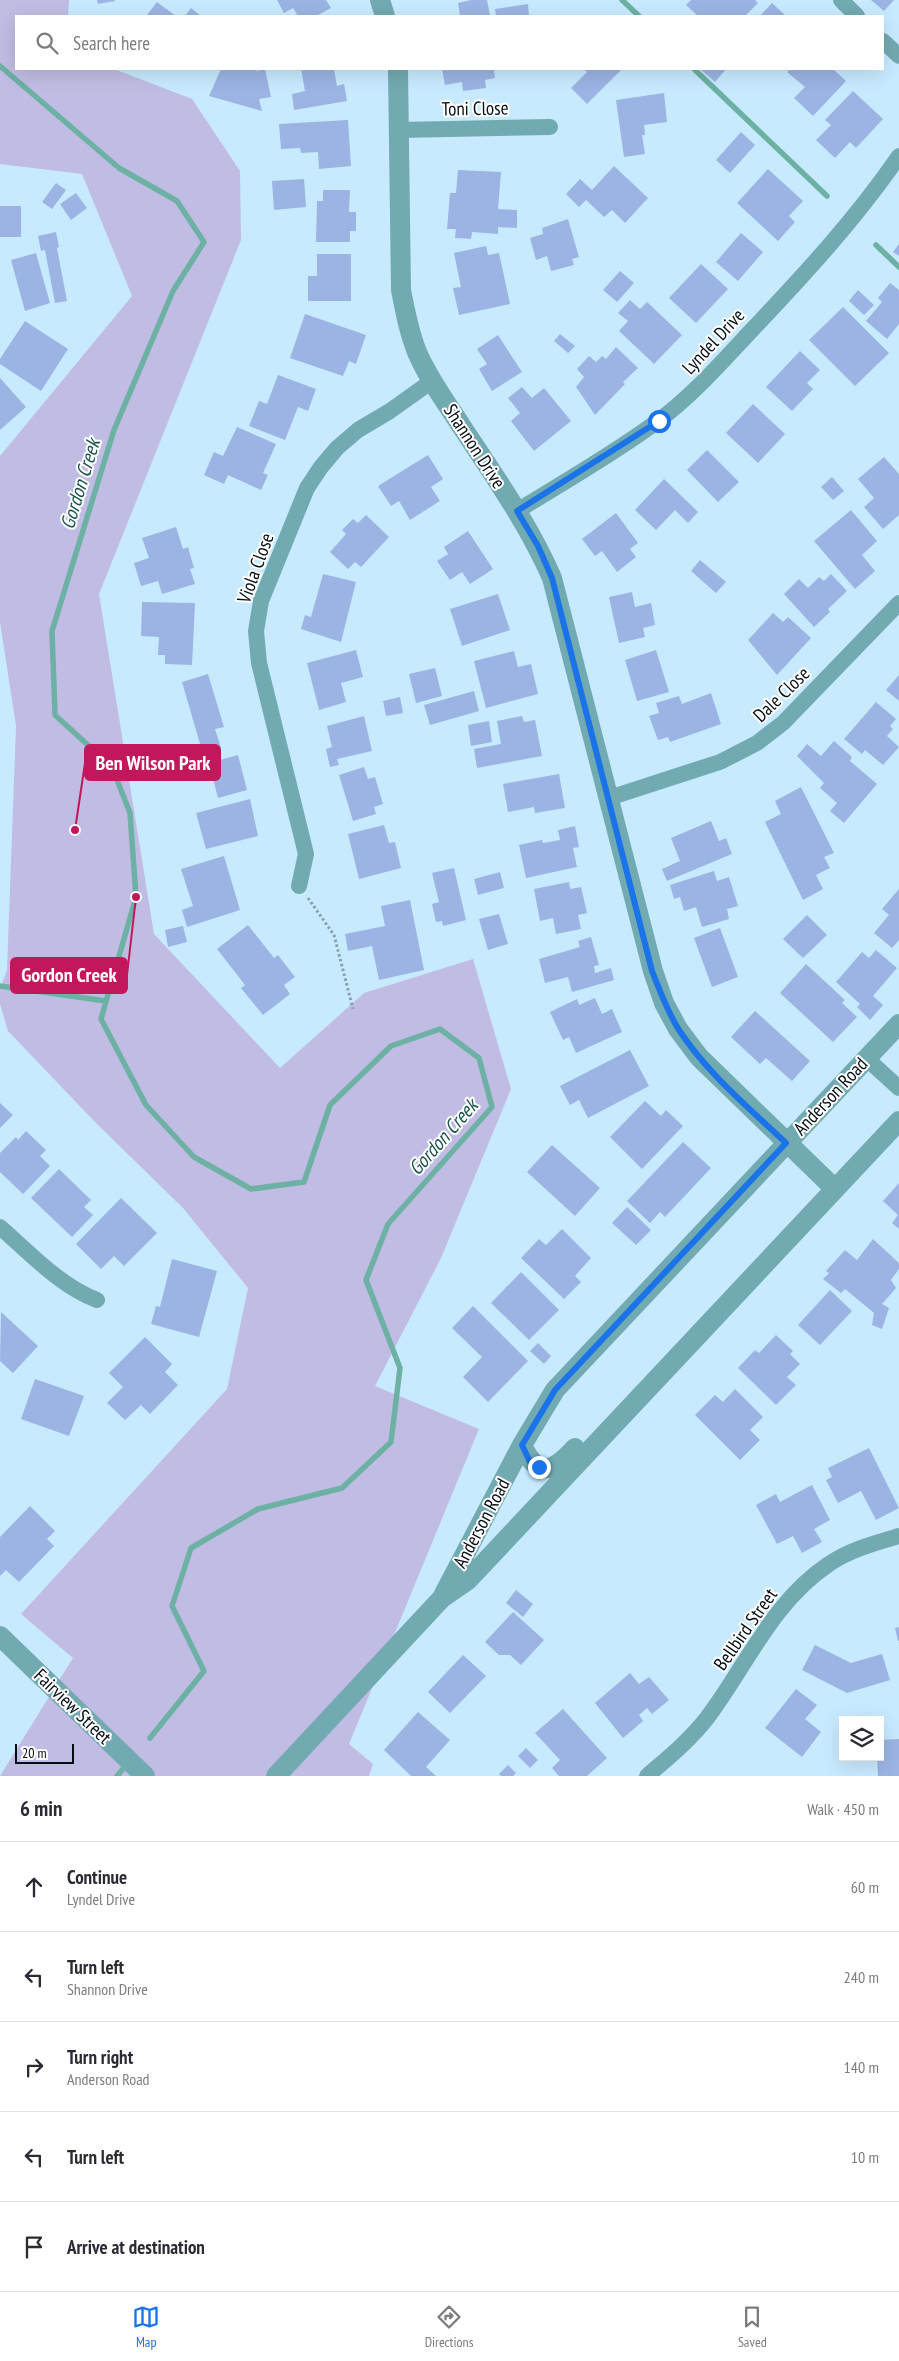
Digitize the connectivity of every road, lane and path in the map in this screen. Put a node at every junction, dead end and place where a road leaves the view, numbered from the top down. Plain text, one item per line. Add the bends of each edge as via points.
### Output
1 (380, 0) edge
2 (841, 0) edge
3 (385, 15) edge
4 (856, 15) edge
5 (884, 42) edge
6 (899, 56) edge
7 (398, 70) edge
8 (550, 127) dead end
9 (399, 130) junction
10 (899, 156) edge
11 (432, 381) junction
12 (517, 511) junction
13 (899, 603) edge
14 (609, 798) junction
15 (299, 886) joint
16 (353, 1009) dead end
17 (899, 1024) edge
18 (866, 1058) junction
19 (899, 1088) edge
20 (899, 1121) edge
21 (786, 1143) junction
22 (835, 1189) junction
23 (0, 1227) edge
24 (97, 1300) dead end
25 (672, 1361) junction
26 (522, 1445) junction
27 (899, 1536) edge
28 (442, 1598) junction
29 (0, 1636) edge
30 (276, 1775) edge
31 (145, 1776) edge
32 (647, 1776) edge

1 - 3 street
2 - 4 street
5 - 6 street
7 - 9 street, Shannon Drive
8 - 9 street, Toni Close
9 - 11 street, Shannon Drive via 401,290 417,352
10 - 12 street, Lyndel Drive via 849,222 694,391 651,426
11 - 12 street, Shannon Drive
11 - 15 street, Viola Close via 358,430 321,467 307,488 261,601 256,631 259,663 306,854
12 - 14 street, Shannon Drive via 552,578
13 - 14 street, Dale Close via 783,723 757,744 720,762
14 - 21 street, Shannon Drive via 652,971 664,1003 698,1057
15 - 16 path via 334,935
17 - 18 street, Anderson Road
18 - 19 street
18 - 21 street, Anderson Road
20 - 22 street, Anderson Road
21 - 22 street, Shannon Drive
21 - 26 street, Anderson Road via 561,1383
22 - 25 street, Anderson Road
23 - 24 street via 66,1283
25 - 26 street via 634,1384 557,1466 548,1469 530,1462
25 - 28 street, Anderson Road via 468,1580
26 - 28 street, Anderson Road
27 - 32 street, Bellbird Street via 869,1545 830,1563 803,1584 780,1608 706,1719
28 - 30 street, Anderson Road
29 - 31 street, Fairview Street

